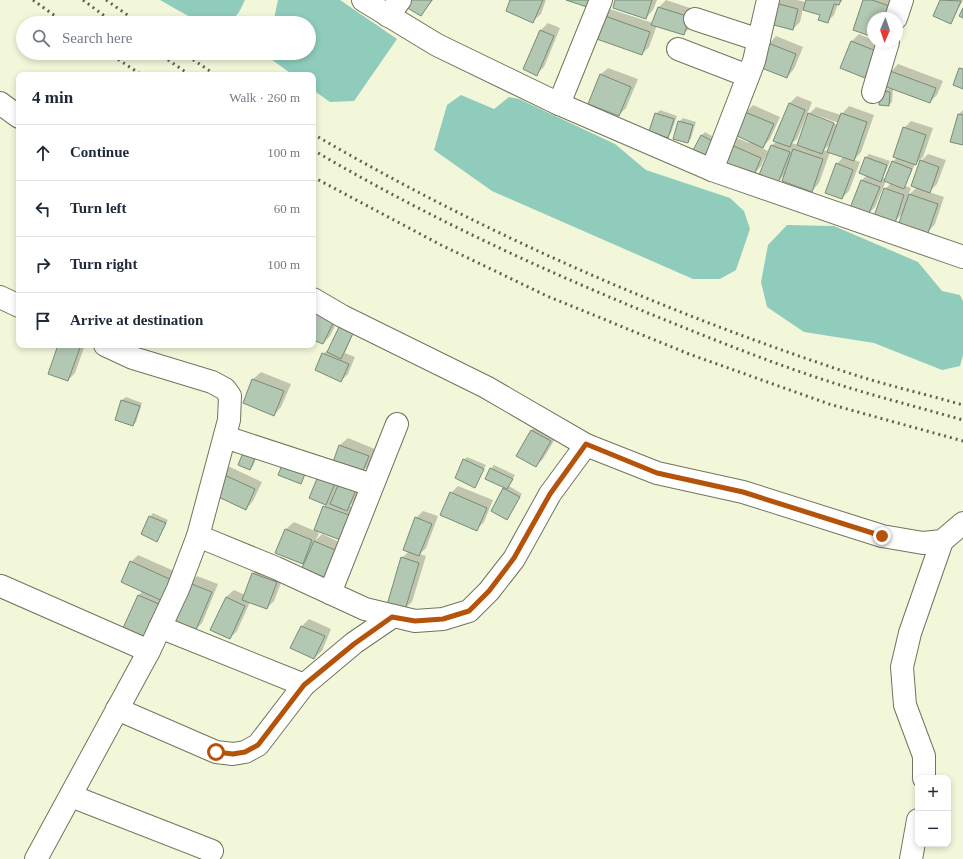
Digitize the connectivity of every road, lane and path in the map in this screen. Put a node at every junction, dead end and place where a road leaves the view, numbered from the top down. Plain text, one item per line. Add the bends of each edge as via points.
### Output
1 (363, 0) edge
2 (601, 0) edge
3 (768, 0) edge
4 (394, 8) edge
5 (695, 19) dead end
6 (759, 40) junction
7 (886, 48) edge
8 (678, 49) dead end
9 (748, 76) junction
10 (873, 92) dead end
11 (0, 103) edge
12 (559, 104) junction
13 (16, 115) edge
14 (712, 170) junction
15 (963, 256) edge
16 (0, 297) edge
17 (316, 301) edge
18 (16, 305) edge
19 (112, 348) edge
20 (396, 424) dead end
21 (225, 437) junction
22 (586, 444) junction
23 (372, 485) junction
24 (963, 523) edge
25 (198, 536) junction
26 (942, 541) junction
27 (1, 586) edge
28 (330, 593) junction
29 (392, 617) junction
30 (160, 628) junction
31 (149, 651) junction
32 (304, 685) junction
33 (117, 710) junction
34 (924, 775) edge
35 (71, 796) junction
36 (915, 837) edge
37 (212, 851) dead end
38 (36, 859) edge
39 (911, 859) edge

1 - 4 street
2 - 12 street
3 - 6 street
4 - 12 street via 437,45
5 - 6 street
6 - 9 street
7 - 10 street
8 - 9 street
9 - 14 street
11 - 13 street
12 - 14 street
14 - 15 street
16 - 18 street
17 - 22 street via 486,387
19 - 21 street via 134,358 212,382 225,389 230,396 231,406
20 - 23 street
21 - 23 street
21 - 25 street
22 - 26 street via 657,473 743,492 882,536 923,543
22 - 29 street via 550,494 514,558 489,591 469,611 443,619 415,621
23 - 28 street
24 - 26 street
25 - 28 street
25 - 30 street
26 - 34 street via 910,633 902,666 905,705 924,756
27 - 31 street
28 - 29 street via 365,609
29 - 32 street
30 - 31 street
30 - 32 street
31 - 33 street
32 - 33 street via 258,745 245,752 233,754 216,752
33 - 35 street
35 - 37 street
35 - 38 street
36 - 39 street

